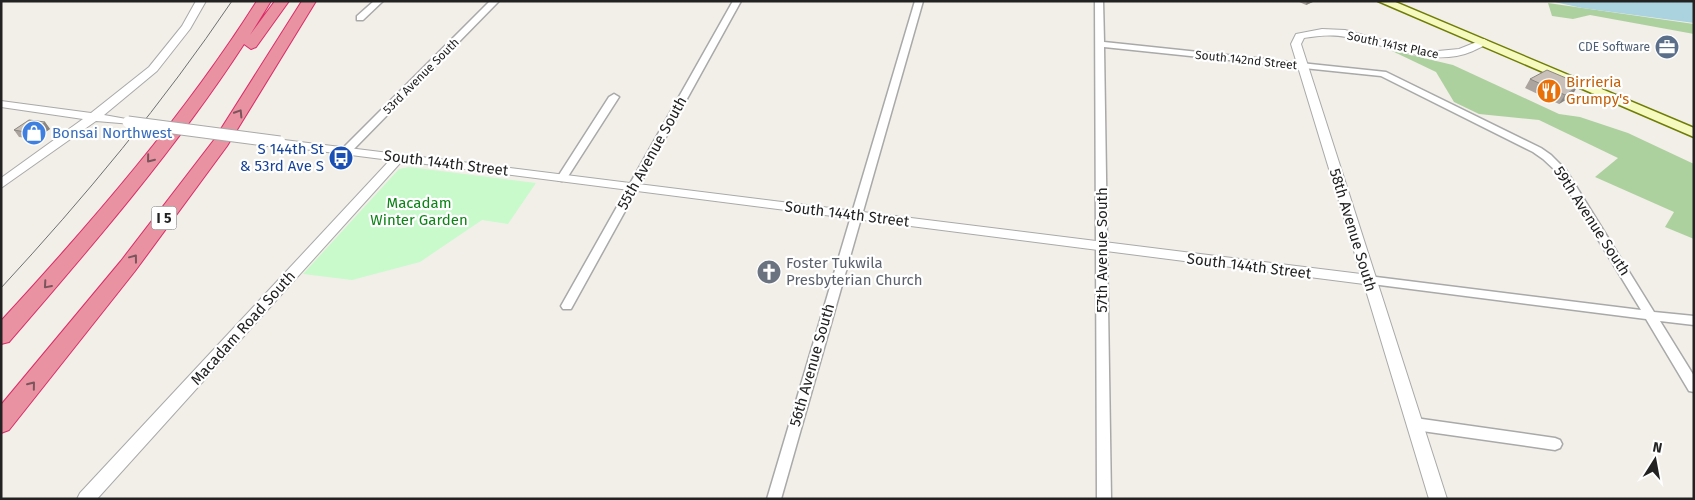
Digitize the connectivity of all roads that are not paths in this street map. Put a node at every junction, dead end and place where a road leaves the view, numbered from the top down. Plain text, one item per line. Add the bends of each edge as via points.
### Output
1 (201, 1) edge
2 (264, 1) edge
3 (282, 1) edge
4 (310, 1) edge
5 (379, 1) edge
6 (494, 1) edge
7 (737, 1) edge
8 (919, 1) edge
9 (1099, 1) edge
10 (1383, 1) edge
11 (360, 18) dead end
12 (1300, 36) joint
13 (1484, 42) junction
14 (1100, 44) junction
15 (1302, 66) junction
16 (1391, 77) joint
17 (614, 97) dead end
18 (1, 104) edge
19 (192, 107) junction
20 (94, 117) junction
21 (1694, 133) edge
22 (347, 150) junction
23 (399, 157) junction
24 (562, 178) junction
25 (1, 184) edge
26 (633, 186) junction
27 (856, 215) junction
28 (1102, 248) junction
29 (1368, 280) junction
30 (567, 306) dead end
31 (1652, 316) junction
32 (1694, 321) edge
33 (1, 336) edge
34 (1694, 387) edge
35 (1, 423) edge
36 (1415, 424) junction
37 (1555, 444) dead end
38 (86, 499) edge
39 (774, 499) edge
40 (1104, 499) edge
41 (1438, 499) edge

1 - 20 street via 186,28 153,69
2 - 19 highway
3 - 19 highway via 249,48
35 -> 4 highway, I 5 via 128,266 221,142
5 - 11 street
6 - 22 street, 53rd Avenue South
7 - 26 street, 55th Avenue South
8 - 27 street, 56th Avenue South
9 - 14 street, 57th Avenue South
10 - 13 main road
12 - 13 street, South 141st Place via 1338,34 1440,56 1466,53
12 - 15 street, 58th Avenue South via 1296,44
13 - 21 main road
14 - 15 street, South 142nd Street
14 - 28 street, 57th Avenue South
15 - 16 street, South 142nd Street
15 - 29 street, 58th Avenue South
16 - 31 street, 59th Avenue South via 1555,162
17 - 24 street
18 - 20 street, South 144th Street
19 -> 33 highway via 49,283
20 - 22 street, South 144th Street, bridge
20 - 25 street
22 - 23 street, South 144th Street
23 - 24 street, South 144th Street
23 - 38 street, Macadam Road South
24 - 26 street, South 144th Street
26 - 27 street, South 144th Street
26 - 30 street, 55th Avenue South
27 - 28 street, South 144th Street
27 - 39 street, 56th Avenue South
28 - 29 street, South 144th Street
28 - 40 street, 57th Avenue South
29 - 31 street, South 144th Street
29 - 36 street, 58th Avenue South
31 - 32 street, South 144th Street
31 - 34 street, 59th Avenue South
36 - 37 street
36 - 41 street, 58th Avenue South

